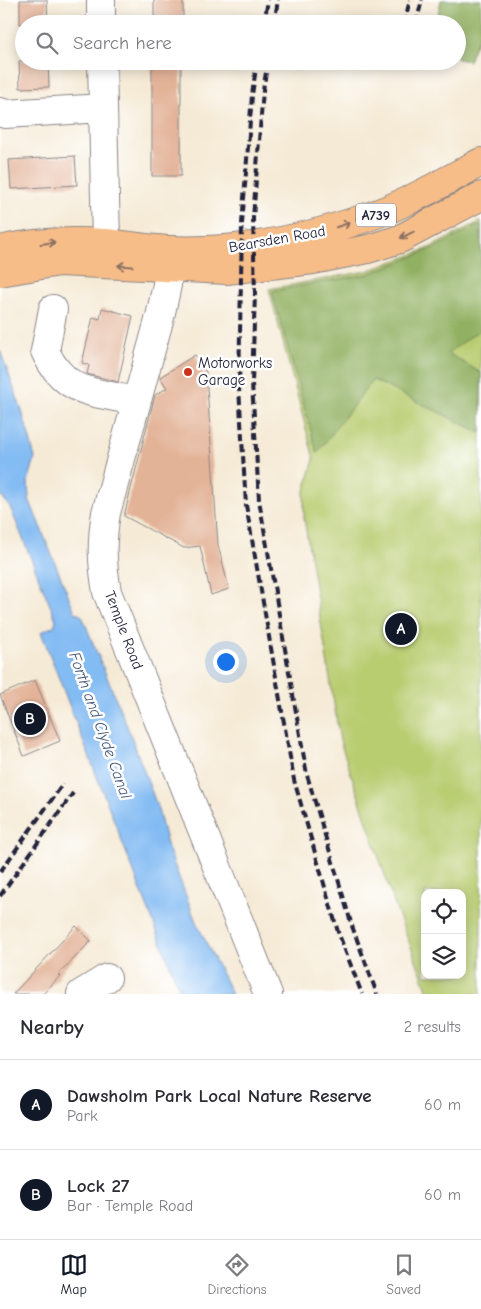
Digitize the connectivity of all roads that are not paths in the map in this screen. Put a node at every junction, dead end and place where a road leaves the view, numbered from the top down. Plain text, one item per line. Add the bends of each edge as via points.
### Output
1 (101, 0) edge
2 (101, 15) edge
3 (102, 70) edge
4 (103, 108) junction
5 (0, 112) edge
6 (481, 162) edge
7 (427, 190) junction
8 (481, 196) edge
9 (442, 218) junction
10 (106, 243) junction
11 (0, 250) edge
12 (168, 259) junction
13 (0, 272) edge
14 (53, 309) dead end
15 (136, 400) junction
16 (107, 978) dead end
17 (81, 994) edge
18 (268, 994) edge

1 - 2 street
3 - 4 street
4 - 5 street
4 - 10 street
6 - 7 main road, Bearsden Road / A739
7 - 9 street
12 -> 7 main road, Bearsden Road / A739 via 333,229 378,214
8 - 9 main road, Bearsden Road / A739
9 -> 12 main road, Bearsden Road / A739 via 400,239 313,260 235,269
11 -> 10 main road, Bearsden Road / A739 via 58,242
10 - 12 main road, Bearsden Road / A739
12 -> 13 main road, Bearsden Road / A739 via 59,262
12 - 15 street, Temple Road via 160,317
14 - 15 street via 45,351 66,382 75,388
15 - 18 street, Temple Road via 101,541 107,592
16 - 17 street

